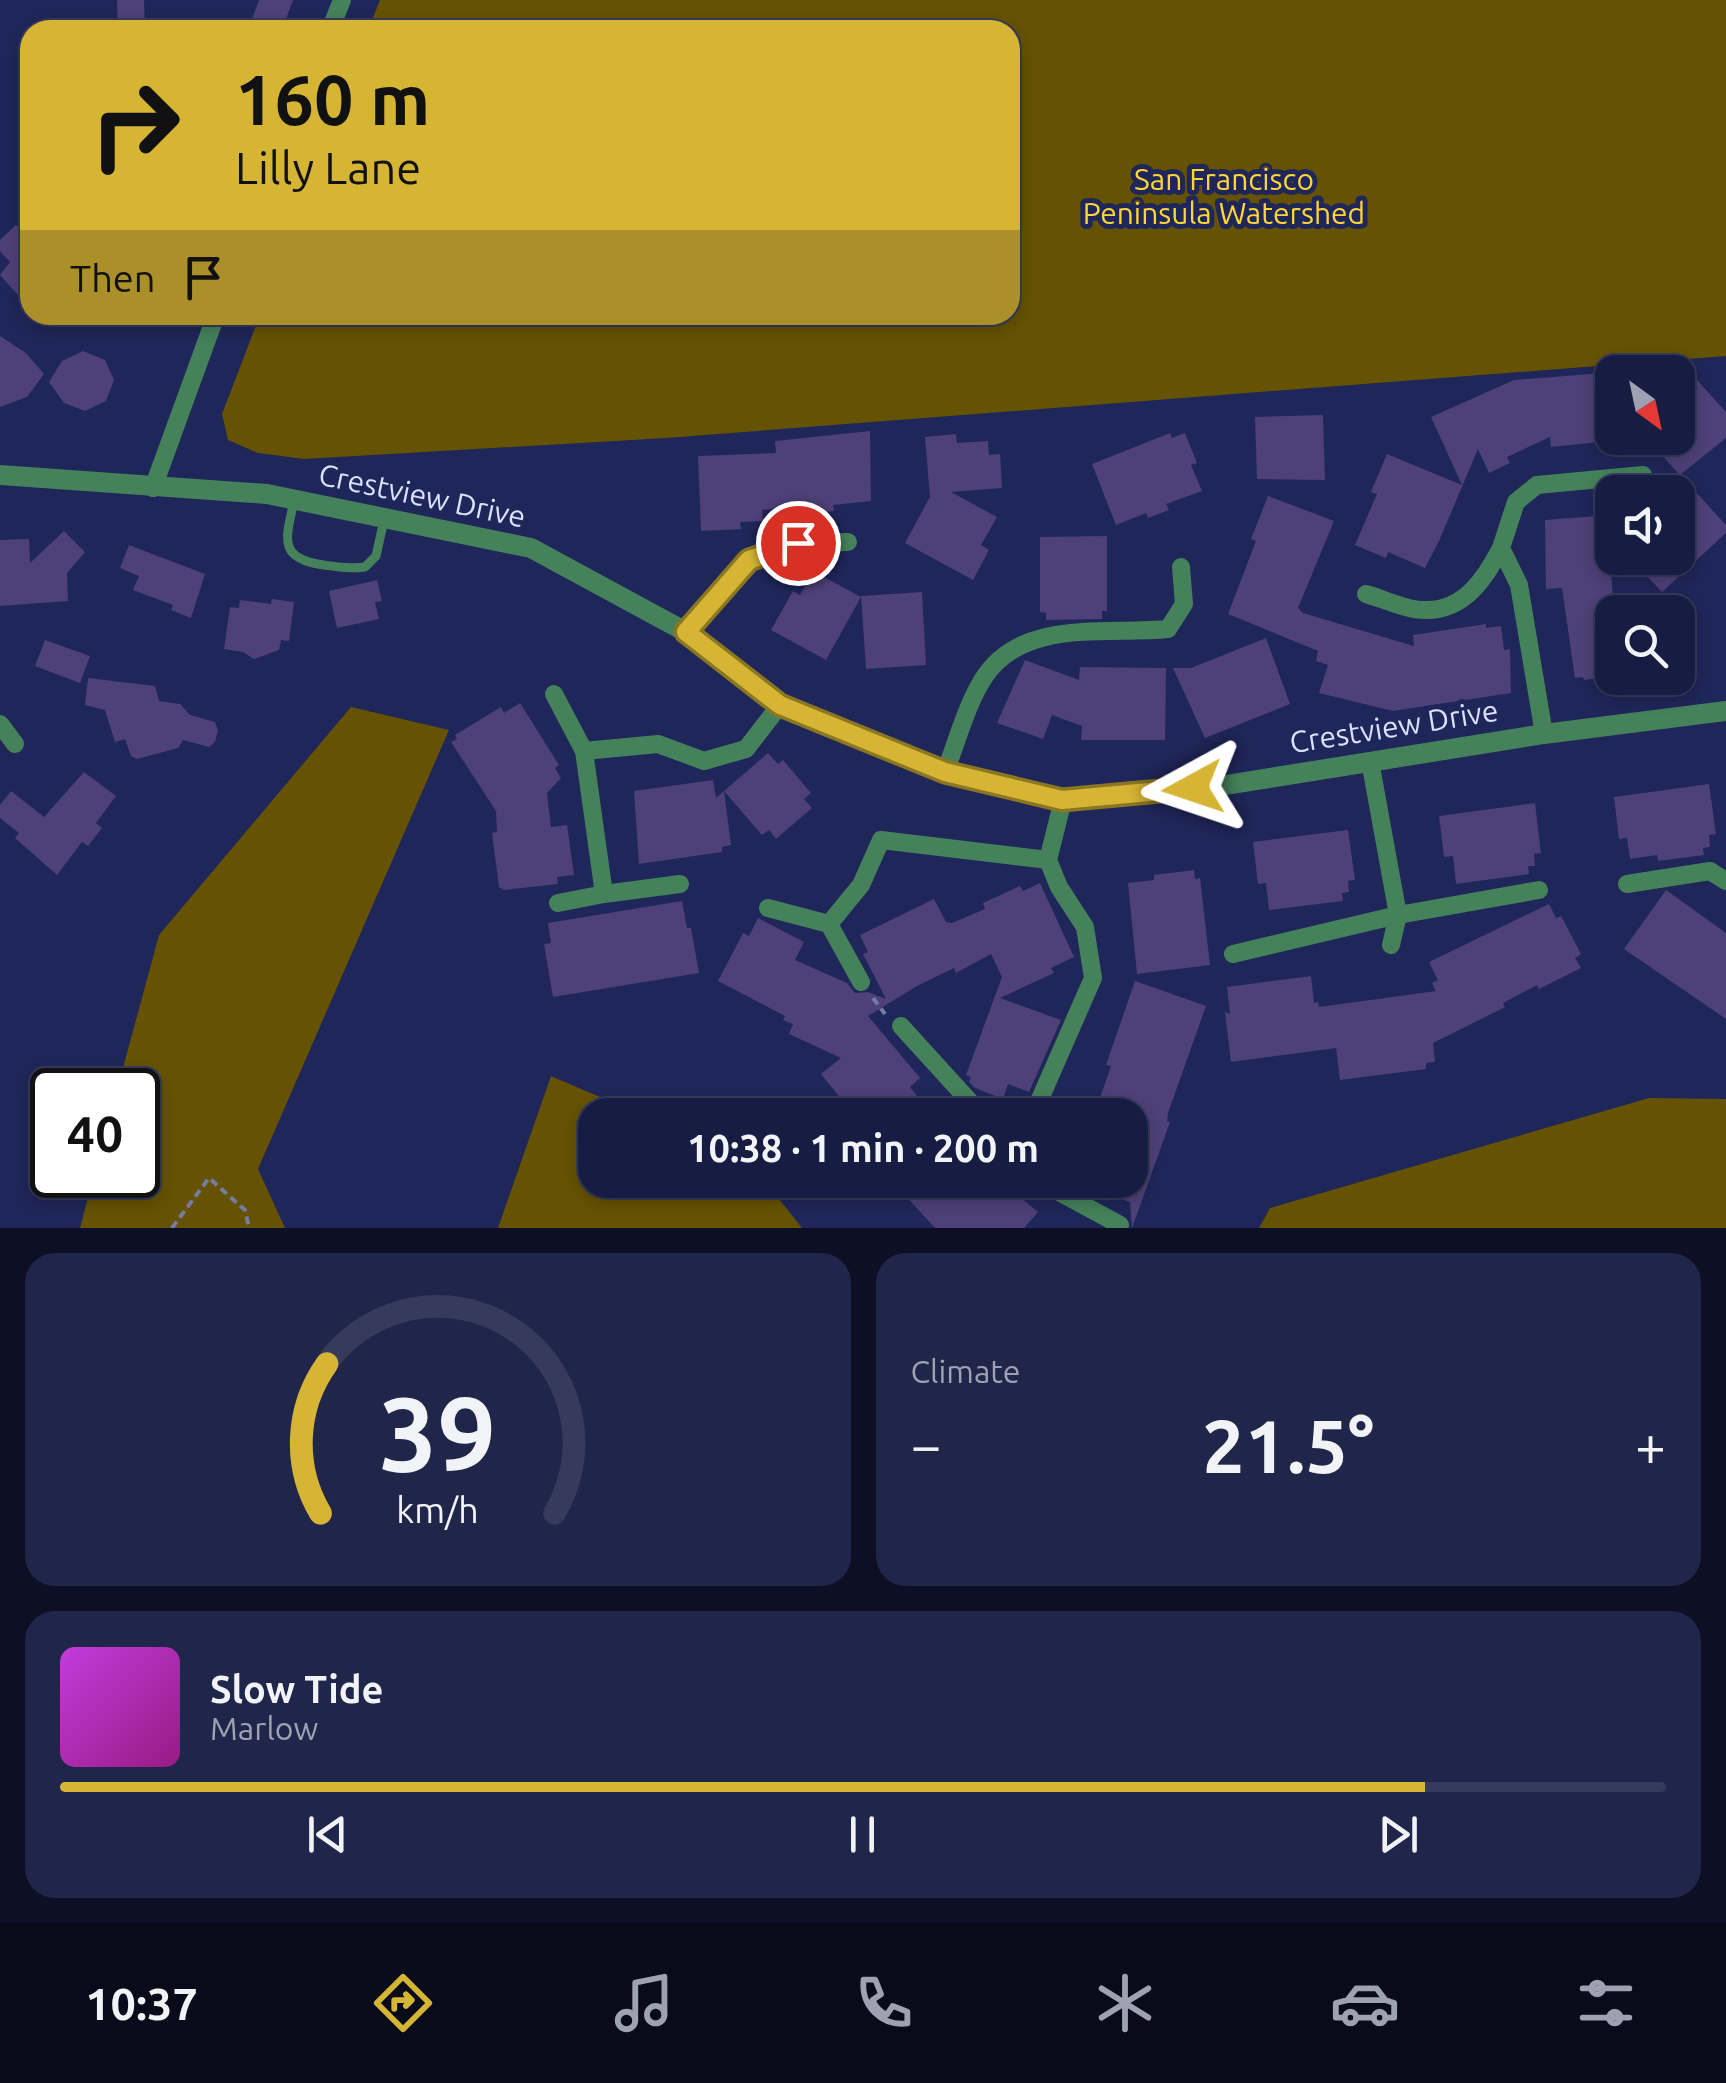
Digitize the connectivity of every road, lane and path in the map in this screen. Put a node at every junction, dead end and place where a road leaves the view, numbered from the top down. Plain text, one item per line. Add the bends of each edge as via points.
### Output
1 (212, 325) edge
2 (0, 475) edge
3 (1595, 480) edge
4 (153, 488) junction
5 (294, 500) junction
6 (384, 518) junction
7 (848, 542) dead end
8 (1502, 548) junction
9 (1181, 567) dead end
10 (1366, 594) dead end
11 (686, 632) junction
12 (554, 694) dead end
13 (780, 705) junction
14 (1726, 711) edge
15 (0, 724) edge
16 (1544, 734) junction
17 (15, 744) dead end
18 (584, 751) junction
19 (1370, 761) junction
20 (945, 772) junction
21 (1062, 800) junction
22 (1048, 860) junction
23 (1726, 881) edge
24 (680, 884) dead end
25 (1628, 884) dead end
26 (1538, 890) dead end
27 (604, 894) junction
28 (558, 903) dead end
29 (768, 908) dead end
30 (1398, 915) junction
31 (830, 924) junction
32 (1391, 944) dead end
33 (1232, 954) dead end
34 (861, 982) joint
35 (901, 1026) joint
36 (967, 1098) edge
37 (1040, 1098) edge
38 (1071, 1198) edge
39 (1120, 1224) dead end
40 (172, 1228) edge
41 (249, 1228) edge

1 - 4 street
2 - 4 street, Crestview Drive
3 - 8 street via 1537,485 1516,502
4 - 5 street, Crestview Drive
5 - 6 street, Crestview Drive
5 - 6 lane via 288,548 306,563 364,567 376,556
6 - 11 street, Crestview Drive via 530,548
7 - 11 street via 798,543 749,560
8 - 10 street via 1483,583 1460,600 1427,610
8 - 16 street via 1519,586
9 - 20 street via 1184,604 1168,630 1040,636 1010,648 983,679
11 - 13 street, Crestview Drive
12 - 18 street
13 - 18 street via 746,749 704,761 658,744
13 - 20 street, Crestview Drive
14 - 16 street, Crestview Drive
15 - 17 street
16 - 19 street, Crestview Drive
18 - 27 street
19 - 21 street, Crestview Drive via 1226,785
19 - 30 street
20 - 21 street, Crestview Drive
21 - 22 street
22 - 31 street via 881,840 862,885
22 - 37 street via 1085,927 1093,978
23 - 25 street via 1710,872
24 - 27 street
26 - 30 street
27 - 28 street
29 - 31 street
30 - 32 street
30 - 33 street
31 - 34 street
34 - 35 path
35 - 36 street
38 - 39 street
40 - 41 path via 209,1178 245,1210

